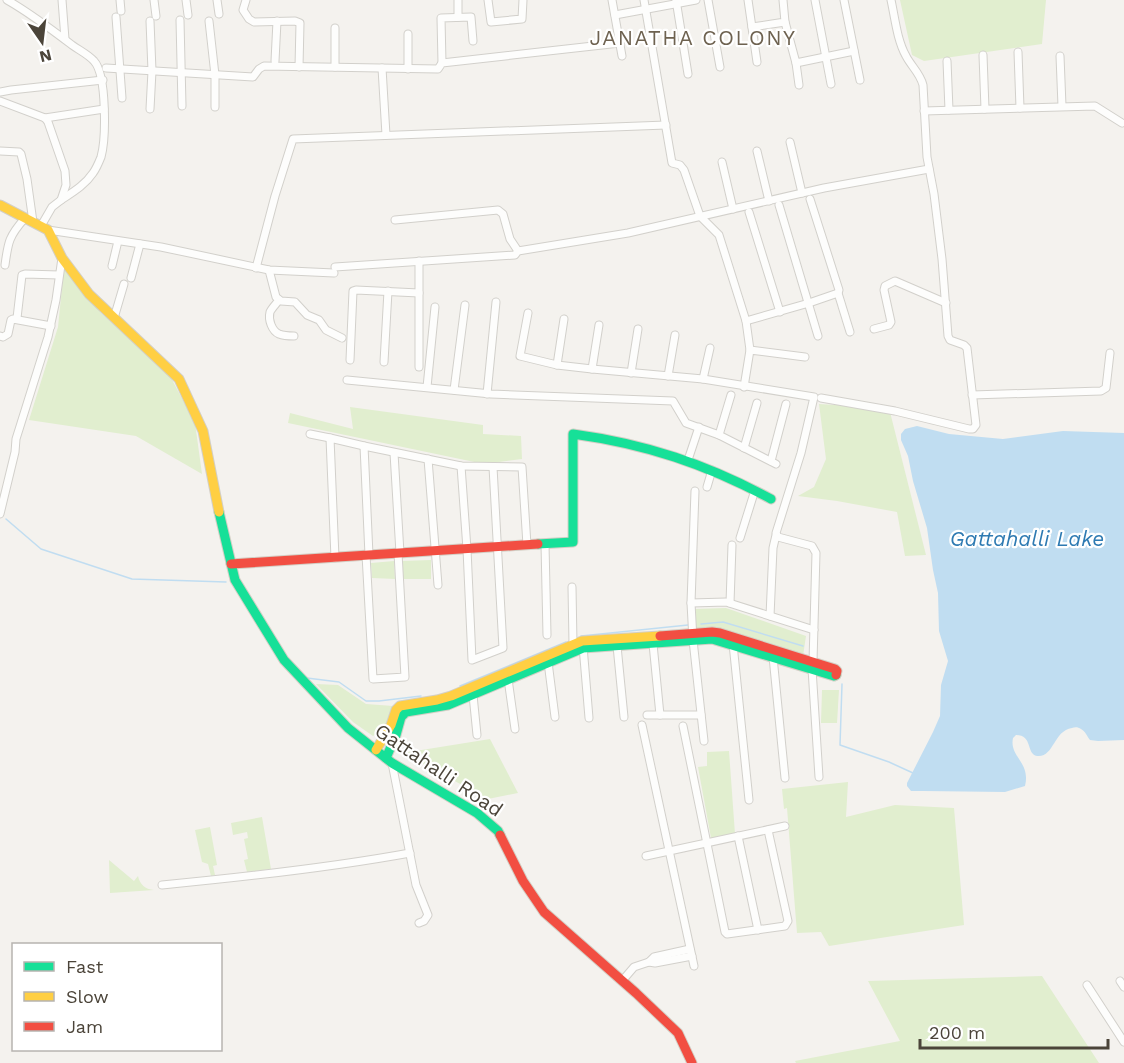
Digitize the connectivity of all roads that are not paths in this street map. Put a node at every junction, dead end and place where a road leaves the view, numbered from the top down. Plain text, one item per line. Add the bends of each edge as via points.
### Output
1 (7, 0) edge
2 (62, 0) edge
3 (120, 0) edge
4 (154, 0) edge
5 (186, 0) edge
6 (217, 0) edge
7 (246, 0) edge
8 (458, 0) edge
9 (488, 0) edge
10 (523, 0) edge
11 (612, 0) edge
12 (644, 0) edge
13 (696, 0) edge
14 (708, 0) edge
15 (748, 0) edge
16 (783, 0) edge
17 (815, 0) edge
18 (844, 0) edge
19 (891, 0) edge
20 (676, 2) edge
21 (646, 9) junction
22 (219, 14) dead end
23 (188, 15) dead end
24 (615, 15) junction
25 (458, 17) junction
26 (180, 20) dead end
27 (209, 21) dead end
28 (277, 21) junction
29 (785, 22) junction
30 (752, 27) junction
31 (335, 28) dead end
32 (408, 34) dead end
33 (65, 39) junction
34 (472, 41) dead end
35 (620, 43) junction
36 (854, 51) junction
37 (1018, 52) dead end
38 (983, 55) dead end
39 (622, 56) dead end
40 (1060, 56) dead end
41 (826, 57) junction
42 (275, 61) dead end
43 (947, 61) dead end
44 (758, 62) dead end
45 (442, 63) junction
46 (796, 63) junction
47 (299, 67) junction
48 (335, 67) junction
49 (106, 68) dead end
50 (382, 68) junction
51 (720, 68) dead end
52 (120, 69) junction
53 (408, 69) junction
54 (152, 71) junction
55 (182, 73) junction
56 (688, 74) dead end
57 (214, 75) junction
58 (102, 80) junction
59 (860, 80) dead end
60 (831, 84) dead end
61 (799, 85) dead end
62 (0, 92) edge
63 (122, 98) dead end
64 (0, 101) edge
65 (182, 106) dead end
66 (1062, 106) junction
67 (215, 107) dead end
68 (1020, 108) junction
69 (104, 109) junction
70 (150, 109) dead end
71 (985, 109) junction
72 (949, 110) junction
73 (924, 111) junction
74 (45, 118) junction
75 (1122, 123) dead end
76 (666, 125) junction
77 (386, 135) junction
78 (789, 142) dead end
79 (0, 151) edge
80 (757, 151) dead end
81 (722, 162) dead end
82 (929, 169) junction
83 (802, 193) junction
84 (810, 199) dead end
85 (61, 200) junction
86 (769, 201) junction
87 (0, 205) edge
88 (779, 205) dead end
89 (733, 209) junction
90 (749, 212) dead end
91 (700, 216) junction
92 (395, 220) dead end
93 (37, 224) junction
94 (118, 241) junction
95 (140, 244) junction
96 (518, 250) junction
97 (62, 258) junction
98 (419, 261) junction
99 (5, 266) dead end
100 (112, 266) dead end
101 (256, 268) junction
102 (269, 270) junction
103 (59, 275) junction
104 (130, 278) dead end
105 (124, 284) dead end
106 (388, 291) junction
107 (419, 292) junction
108 (838, 293) junction
109 (279, 300) junction
110 (496, 302) dead end
111 (809, 303) junction
112 (946, 303) junction
113 (465, 305) dead end
114 (435, 307) dead end
115 (780, 312) junction
116 (528, 313) dead end
117 (17, 318) junction
118 (114, 318) junction
119 (564, 319) dead end
120 (746, 321) junction
121 (599, 325) dead end
122 (51, 326) junction
123 (638, 329) dead end
124 (874, 329) dead end
125 (850, 332) dead end
126 (675, 335) dead end
127 (0, 336) edge
128 (294, 336) dead end
129 (818, 336) dead end
130 (342, 338) dead end
131 (710, 348) dead end
132 (750, 350) junction
133 (1110, 353) dead end
134 (805, 357) dead end
135 (350, 360) dead end
136 (384, 362) dead end
137 (557, 365) junction
138 (419, 367) dead end
139 (592, 369) junction
140 (631, 373) junction
141 (668, 376) junction
142 (703, 379) junction
143 (347, 380) dead end
144 (427, 387) junction
145 (744, 387) junction
146 (454, 390) junction
147 (487, 394) junction
148 (731, 395) dead end
149 (972, 395) junction
150 (821, 398) dead end
151 (757, 403) dead end
152 (786, 404) dead end
153 (699, 427) junction
154 (310, 434) dead end
155 (719, 435) junction
156 (330, 438) junction
157 (364, 446) junction
158 (744, 448) junction
159 (394, 453) junction
160 (428, 459) junction
161 (688, 460) junction
162 (461, 466) junction
163 (493, 467) junction
164 (712, 470) junction
165 (707, 487) dead end
166 (755, 490) junction
167 (694, 491) dead end
168 (771, 499) dead end
169 (1, 512) edge
170 (777, 535) junction
171 (740, 538) dead end
172 (545, 544) junction
173 (527, 545) junction
174 (732, 545) dead end
175 (497, 547) junction
176 (467, 549) junction
177 (436, 550) junction
178 (399, 553) junction
179 (367, 555) junction
180 (335, 558) junction
181 (231, 564) junction
182 (438, 585) dead end
183 (572, 587) dead end
184 (691, 603) junction
185 (730, 603) junction
186 (770, 616) junction
187 (814, 630) junction
188 (547, 635) dead end
189 (693, 637) junction
190 (580, 644) junction
191 (653, 644) junction
192 (733, 645) junction
193 (617, 646) junction
194 (773, 657) junction
195 (548, 662) junction
196 (812, 666) junction
197 (508, 679) junction
198 (473, 695) junction
199 (647, 715) dead end
200 (660, 715) junction
201 (701, 715) junction
202 (555, 717) dead end
203 (624, 717) dead end
204 (589, 718) dead end
205 (642, 725) dead end
206 (683, 726) dead end
207 (515, 729) dead end
208 (477, 735) dead end
209 (704, 741) dead end
210 (376, 750) junction
211 (389, 760) junction
212 (819, 777) dead end
213 (785, 778) dead end
214 (749, 800) dead end
215 (785, 826) dead end
216 (768, 830) junction
217 (738, 836) junction
218 (706, 843) junction
219 (670, 850) junction
220 (410, 853) junction
221 (645, 856) dead end
222 (162, 885) dead end
223 (419, 922) dead end
224 (758, 930) junction
225 (691, 952) junction
226 (694, 966) dead end
227 (622, 981) junction
228 (1087, 985) dead end
229 (1124, 1042) edge
230 (692, 1063) edge

1 - 33 street
2 - 33 street
3 - 52 street
4 - 54 street
5 - 23 street
6 - 22 street
7 - 28 street via 243,10 249,19
8 - 25 street
9 - 10 street via 491,22 522,19
11 - 24 street
12 - 21 street
13 - 20 street
14 - 51 street
15 - 30 street
16 - 29 street
17 - 41 street
18 - 36 street
19 - 73 street via 901,43 921,78
20 - 21 street
20 - 56 street
21 - 24 street
21 - 76 street
24 - 35 street
25 - 34 street via 471,18
25 - 45 street via 441,18
26 - 55 street
27 - 57 street
28 - 42 street
28 - 47 street via 300,23
29 - 30 street
29 - 46 street
30 - 44 street
31 - 48 street
32 - 53 street
33 - 58 street via 94,61
35 - 39 street
35 - 45 street
36 - 41 street
36 - 59 street
37 - 68 street
38 - 71 street
40 - 66 street
41 - 46 street
41 - 60 street
43 - 72 street
45 - 53 street via 438,69
46 - 61 street
47 - 48 street
47 - 57 street via 264,66 253,77
48 - 50 street
49 - 52 street
50 - 53 street
50 - 77 street
52 - 54 street
52 - 63 street
54 - 55 street
54 - 70 street
55 - 57 street
55 - 65 street
57 - 67 street
58 - 62 street
58 - 69 street
64 - 74 street
66 - 68 street
66 - 75 street via 1095,106
68 - 71 street
69 - 74 street
69 - 85 street via 101,156 94,172
71 - 72 street
72 - 73 street
73 - 82 street
74 - 85 street via 65,171
76 - 77 street
76 - 91 street via 672,163 684,170
77 - 101 street via 293,139
78 - 83 street
79 - 93 street via 21,154
80 - 86 street
81 - 89 street
82 - 83 street
82 - 112 street
83 - 86 street
84 - 108 street
85 - 93 street
86 - 89 street
87 - 93 street
88 - 111 street
89 - 91 street
90 - 115 street
91 - 96 street via 628,234
91 - 120 street via 719,235
92 - 96 street via 498,210
93 - 94 street
93 - 97 street, Gattahalli Road via 54,240
93 - 99 street via 12,234
94 - 95 street
94 - 100 street
95 - 101 street
95 - 104 street
96 - 98 street via 512,256
97 - 103 street
97 - 118 street, Gattahalli Road via 89,294
98 - 102 street via 334,270
98 - 107 street
101 - 102 street
102 - 109 street
103 - 117 street via 22,275
103 - 122 street
105 - 118 street
106 - 107 street
106 - 135 street via 353,291
106 - 136 street
107 - 138 street
108 - 111 street
108 - 125 street
109 - 128 street via 271,310 273,329 281,335
109 - 130 street via 294,302 326,330
110 - 147 street
111 - 115 street
111 - 129 street
112 - 124 street via 892,281 884,290 891,322
112 - 149 street via 948,336 968,352
113 - 146 street
114 - 144 street
115 - 120 street
116 - 137 street via 520,356
117 - 122 street
117 - 127 street via 11,320 8,334
118 - 181 street, Gattahalli Road via 179,379 203,431
119 - 137 street
120 - 132 street
121 - 139 street
122 - 169 street via 16,439
123 - 140 street
126 - 141 street
131 - 142 street
132 - 134 street
132 - 145 street
133 - 149 street via 1106,388 1101,391
137 - 139 street
139 - 140 street
140 - 141 street
141 - 142 street
142 - 145 street
143 - 144 street
144 - 146 street
145 - 170 street via 814,397
146 - 147 street
147 - 153 street via 673,401 686,423
148 - 155 street
149 - 150 street via 973,429
151 - 158 street
152 - 158 street via 774,462
153 - 155 street
153 - 161 street
154 - 156 street
155 - 158 street
156 - 157 street
156 - 180 street
157 - 159 street
157 - 179 street
159 - 160 street
159 - 178 street
160 - 162 street
160 - 177 street
161 - 164 street
161 - 172 street via 633,444 573,434 573,542
162 - 163 street
162 - 176 street
163 - 173 street via 522,467
163 - 175 street
164 - 165 street
164 - 166 street
166 - 168 street
166 - 171 street
167 - 184 street
170 - 186 street
170 - 187 street via 812,546 816,552
172 - 173 street
172 - 188 street
173 - 175 street
174 - 185 street
175 - 176 street
175 - 176 street via 503,648 472,660
176 - 177 street
177 - 178 street
177 - 182 street
178 - 179 street
178 - 179 street via 405,677 373,679
179 - 180 street
180 - 181 street
181 - 210 street, Gattahalli Road via 235,580 284,660 348,728
183 - 190 street
184 - 185 street
184 - 189 street
185 - 186 street
186 - 187 street
187 - 196 street
189 - 190 street
189 - 191 street
189 - 192 street
189 - 196 street via 720,633
189 - 201 street
190 - 193 street
190 - 195 street
190 - 204 street
190 - 210 street via 451,696 400,705
191 - 193 street
191 - 200 street
192 - 194 street
192 - 214 street
193 - 203 street
194 - 196 street
194 - 213 street
195 - 197 street
195 - 202 street
196 - 212 street
197 - 198 street
197 - 207 street
198 - 208 street
198 - 211 street via 448,705 402,714
199 - 200 street
200 - 201 street
201 - 209 street
205 - 219 street
206 - 218 street
210 - 211 street, Gattahalli Road
211 - 220 street
211 - 227 street, Gattahalli Road via 477,813 498,831 544,912
215 - 216 street
216 - 217 street
216 - 224 street via 788,921 785,926
217 - 218 street
217 - 224 street
218 - 219 street
218 - 224 street via 725,932 730,935
219 - 221 street
219 - 225 street
220 - 222 street via 267,875
220 - 223 street via 428,915
225 - 226 street
225 - 227 street via 634,967
227 - 230 street, Gattahalli Road via 678,1033
228 - 229 street

